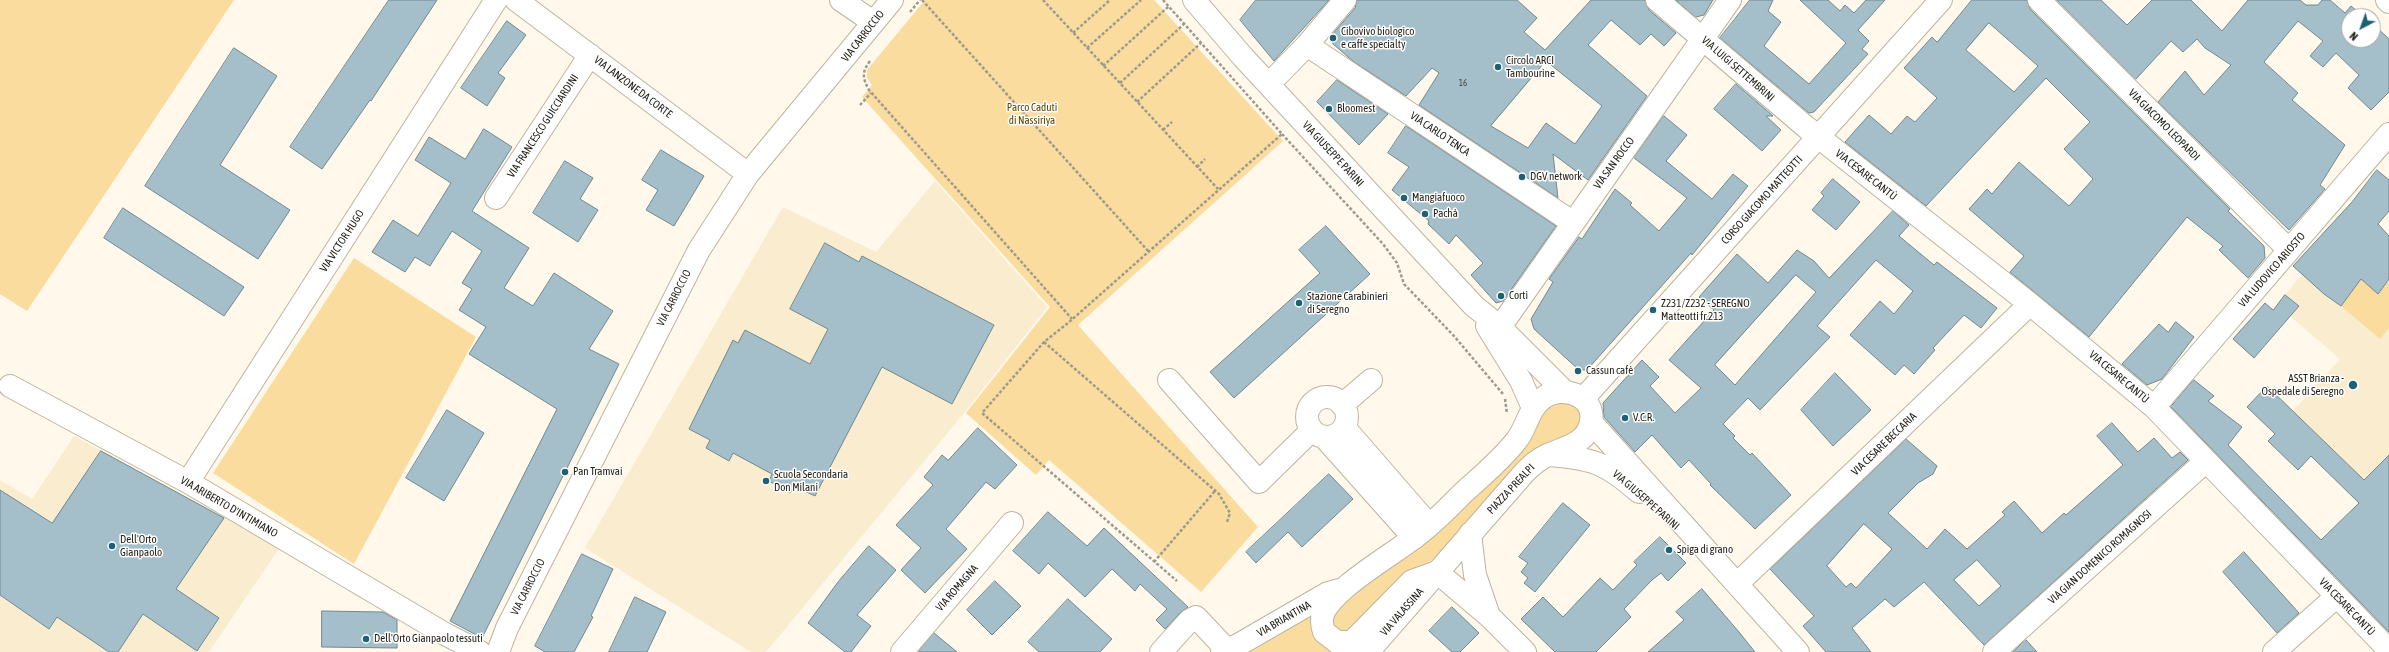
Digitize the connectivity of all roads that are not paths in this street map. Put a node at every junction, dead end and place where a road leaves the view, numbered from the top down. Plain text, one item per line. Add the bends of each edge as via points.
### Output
1 (496, 0) edge
2 (516, 0) edge
3 (841, 0) edge
4 (892, 0) edge
5 (1194, 0) edge
6 (1345, 0) edge
7 (1658, 0) edge
8 (1730, 0) edge
9 (1941, 0) edge
10 (2039, 0) edge
11 (2387, 0) edge
12 (2389, 2) edge
13 (874, 22) junction
14 (1703, 39) junction
15 (1307, 45) junction
16 (590, 55) junction
17 (1269, 84) junction
18 (2389, 134) edge
19 (1819, 137) junction
20 (748, 174) junction
21 (496, 198) dead end
22 (1572, 222) junction
23 (2289, 250) junction
24 (2030, 304) junction
25 (1474, 306) junction
26 (1500, 327) junction
27 (1169, 380) dead end
28 (1371, 380) dead end
29 (10, 386) dead end
30 (1563, 390) junction
31 (1583, 399) junction
32 (1342, 405) junction
33 (2154, 407) junction
34 (1533, 408) junction
35 (1591, 422) junction
36 (1344, 427) junction
37 (1318, 433) junction
38 (1547, 455) junction
39 (2206, 461) junction
40 (188, 482) junction
41 (1012, 523) dead end
42 (1422, 532) junction
43 (1470, 534) junction
44 (1713, 558) junction
45 (1437, 572) junction
46 (1737, 584) junction
47 (1346, 588) junction
48 (2337, 596) junction
49 (1489, 616) junction
50 (507, 628) junction
51 (445, 634) junction
52 (2389, 650) edge
53 (1224, 651) edge
54 (461, 652) edge
55 (480, 652) edge
56 (488, 652) edge
57 (498, 652) edge
58 (902, 652) edge
59 (1161, 652) edge
60 (1368, 652) edge
61 (1525, 652) edge
62 (1798, 652) edge
63 (1994, 652) edge
64 (2274, 652) edge

1 - 40 street, VIA VICTOR HUGO
2 - 16 street, VIA LANZONE DA CORTE
3 - 13 street
4 - 13 street, VIA CARROCCIO
5 - 17 street, VIA GIUSEPPE PARINI
6 - 15 street
7 - 14 street, VIA LUIGI SETTEMBRINI
8 - 14 street, VIA SAN ROCCO
9 - 19 street, CORSO GIACOMO MATTEOTTI
10 - 23 street, VIA GIACOMO LEOPARDI
11 - 12 street
13 - 20 street, VIA CARROCCIO
14 - 19 street, VIA LUIGI SETTEMBRINI
14 - 22 street, VIA SAN ROCCO
15 - 17 street
15 - 22 street, VIA CARLO TENCA
16 - 20 street, VIA LANZONE DA CORTE
16 - 21 street, VIA FRANCESCO GUICCIARDINI
17 - 25 street, VIA GIUSEPPE PARINI
18 - 23 street, VIA LUDOVICO ARIOSTO
19 - 24 street, VIA CESARE CANTÙ
19 - 31 street, CORSO GIACOMO MATTEOTTI
20 - 50 street, VIA CARROCCIO via 699,250
22 - 26 street, VIA SAN ROCCO
23 - 33 street, VIA LUDOVICO ARIOSTO
24 - 33 street, VIA CESARE CANTÙ
24 - 46 street, VIA CESARE BECCARIA
25 - 26 street, VIA GIUSEPPE PARINI
25 - 34 street, VIA GIUSEPPE PARINI via 1521,380
26 - 30 street, VIA GIUSEPPE PARINI
27 - 37 street via 1259,482
28 - 32 street
29 - 40 street, VIA ARIBERTO D'INTIMIANO
30 - 31 street
30 - 34 street, PIAZZA PREALPI via 1547,395
31 - 35 street via 1590,412
32 - 36 street via 1347,416
32 - 37 street via 1332,398 1320,398 1310,406 1307,418
33 - 39 street, VIA CESARE CANTÙ
34 - 42 street, PIAZZA PREALPI via 1517,440 1502,458
35 - 38 street, PIAZZA PREALPI via 1585,436 1577,444
35 - 44 street, VIA GIUSEPPE PARINI
36 - 37 street via 1335,435
36 - 42 street
37 - 42 street
38 - 43 street, PIAZZA PREALPI via 1524,474
38 - 44 street, VIA GIUSEPPE PARINI via 1582,457 1602,464 1623,478
39 - 48 street, VIA CESARE CANTÙ
39 - 63 street, VIA GIAN DOMENICO ROMAGNOSI
40 - 51 street, VIA ARIBERTO D'INTIMIANO
41 - 58 street, VIA ROMAGNA
42 - 47 street, PIAZZA PREALPI
43 - 45 street, PIAZZA PREALPI
43 - 49 street via 1475,574
44 - 46 street, VIA GIUSEPPE PARINI
45 - 47 street, PIAZZA PREALPI via 1412,581 1360,636 1352,642 1344,643 1330,638 1324,632 1322,615
45 - 49 street
45 - 60 street, VIA VALASSINA
46 - 62 street, VIA GIUSEPPE PARINI
47 - 53 street, VIA BRIANTINA via 1328,593
48 - 52 street, VIA CESARE CANTÙ
48 - 64 street
49 - 61 street
50 - 56 street, VIA CARROCCIO
50 - 57 street, VIA CARROCCIO
51 - 54 street, VIA ARIBERTO D'INTIMIANO
51 - 55 street, VIA ARIBERTO D'INTIMIANO
53 - 59 street via 1196,617 1190,620

